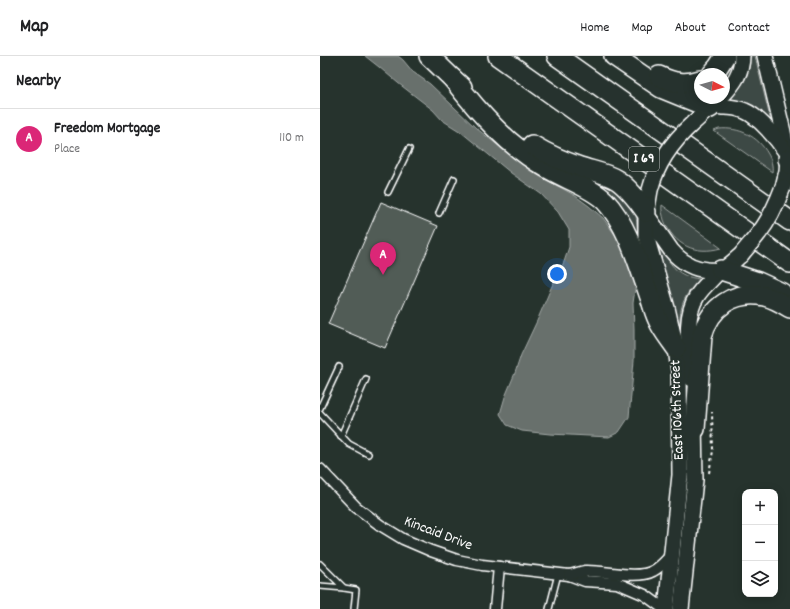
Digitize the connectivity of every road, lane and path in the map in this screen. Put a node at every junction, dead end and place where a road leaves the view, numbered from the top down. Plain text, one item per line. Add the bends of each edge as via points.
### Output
1 (429, 56) edge
2 (498, 56) edge
3 (557, 56) edge
4 (614, 56) edge
5 (624, 56) edge
6 (725, 56) edge
7 (742, 56) edge
8 (765, 56) edge
9 (717, 68) edge
10 (453, 79) junction
11 (694, 82) edge
12 (730, 86) edge
13 (694, 98) edge
14 (715, 104) edge
15 (409, 149) dead end
16 (788, 159) edge
17 (454, 179) dead end
18 (388, 192) dead end
19 (646, 213) junction
20 (439, 214) dead end
21 (790, 221) edge
22 (790, 263) edge
23 (721, 270) junction
24 (790, 299) edge
25 (790, 308) edge
26 (676, 348) junction
27 (338, 367) dead end
28 (366, 379) dead end
29 (320, 408) edge
30 (320, 414) edge
31 (695, 429) junction
32 (341, 436) junction
33 (368, 454) dead end
34 (320, 469) edge
35 (672, 554) junction
36 (320, 564) edge
37 (500, 567) junction
38 (558, 574) junction
39 (569, 575) junction
40 (320, 586) edge
41 (344, 588) junction
42 (354, 609) edge
43 (495, 609) edge
44 (550, 609) edge
45 (665, 609) edge
46 (681, 609) edge

1 - 10 highway
2 - 22 highway, I 69
3 - 21 highway, I 69
4 - 13 highway via 661,88
5 - 11 highway via 671,81
6 - 9 highway
7 - 12 main road via 738,76
8 - 16 main road
10 - 19 highway via 503,124 552,157 618,180
10 - 26 highway via 467,98 516,147 547,169 592,191 605,202 618,218 631,244 658,321
14 - 16 main road via 740,109 752,115 776,139
14 - 19 main road, East 106th Street, bridge via 680,136 667,153 650,190
15 - 18 lane
16 - 23 main road, East 106th Street, bridge via 783,187 766,224 741,255
17 - 20 lane
19 - 23 main road via 670,250 686,264 697,269
19 - 26 main road, East 106th Street via 646,236
23 - 24 highway via 758,282
23 - 31 main road, East 106th Street via 698,295 689,315
25 - 31 highway via 765,296 747,295 726,302 709,318 702,336
26 - 35 main road, East 106th Street via 679,371 680,475
27 - 29 lane
28 - 32 lane
30 - 32 lane
31 - 46 main road, East 106th Street via 695,480
32 - 33 lane via 349,444
34 - 37 street, Kincaid Drive via 356,507 403,539 457,560
35 - 39 street, Kincaid Drive via 658,568 645,574 583,571
35 - 45 main road, East 106th Street
36 - 41 lane
37 - 38 street, Kincaid Drive
37 - 43 street
38 - 39 street, Kincaid Drive
38 - 44 lane
39 - 45 street, Kincaid Drive via 585,581 617,583 645,595
40 - 41 lane
41 - 42 lane via 356,590

